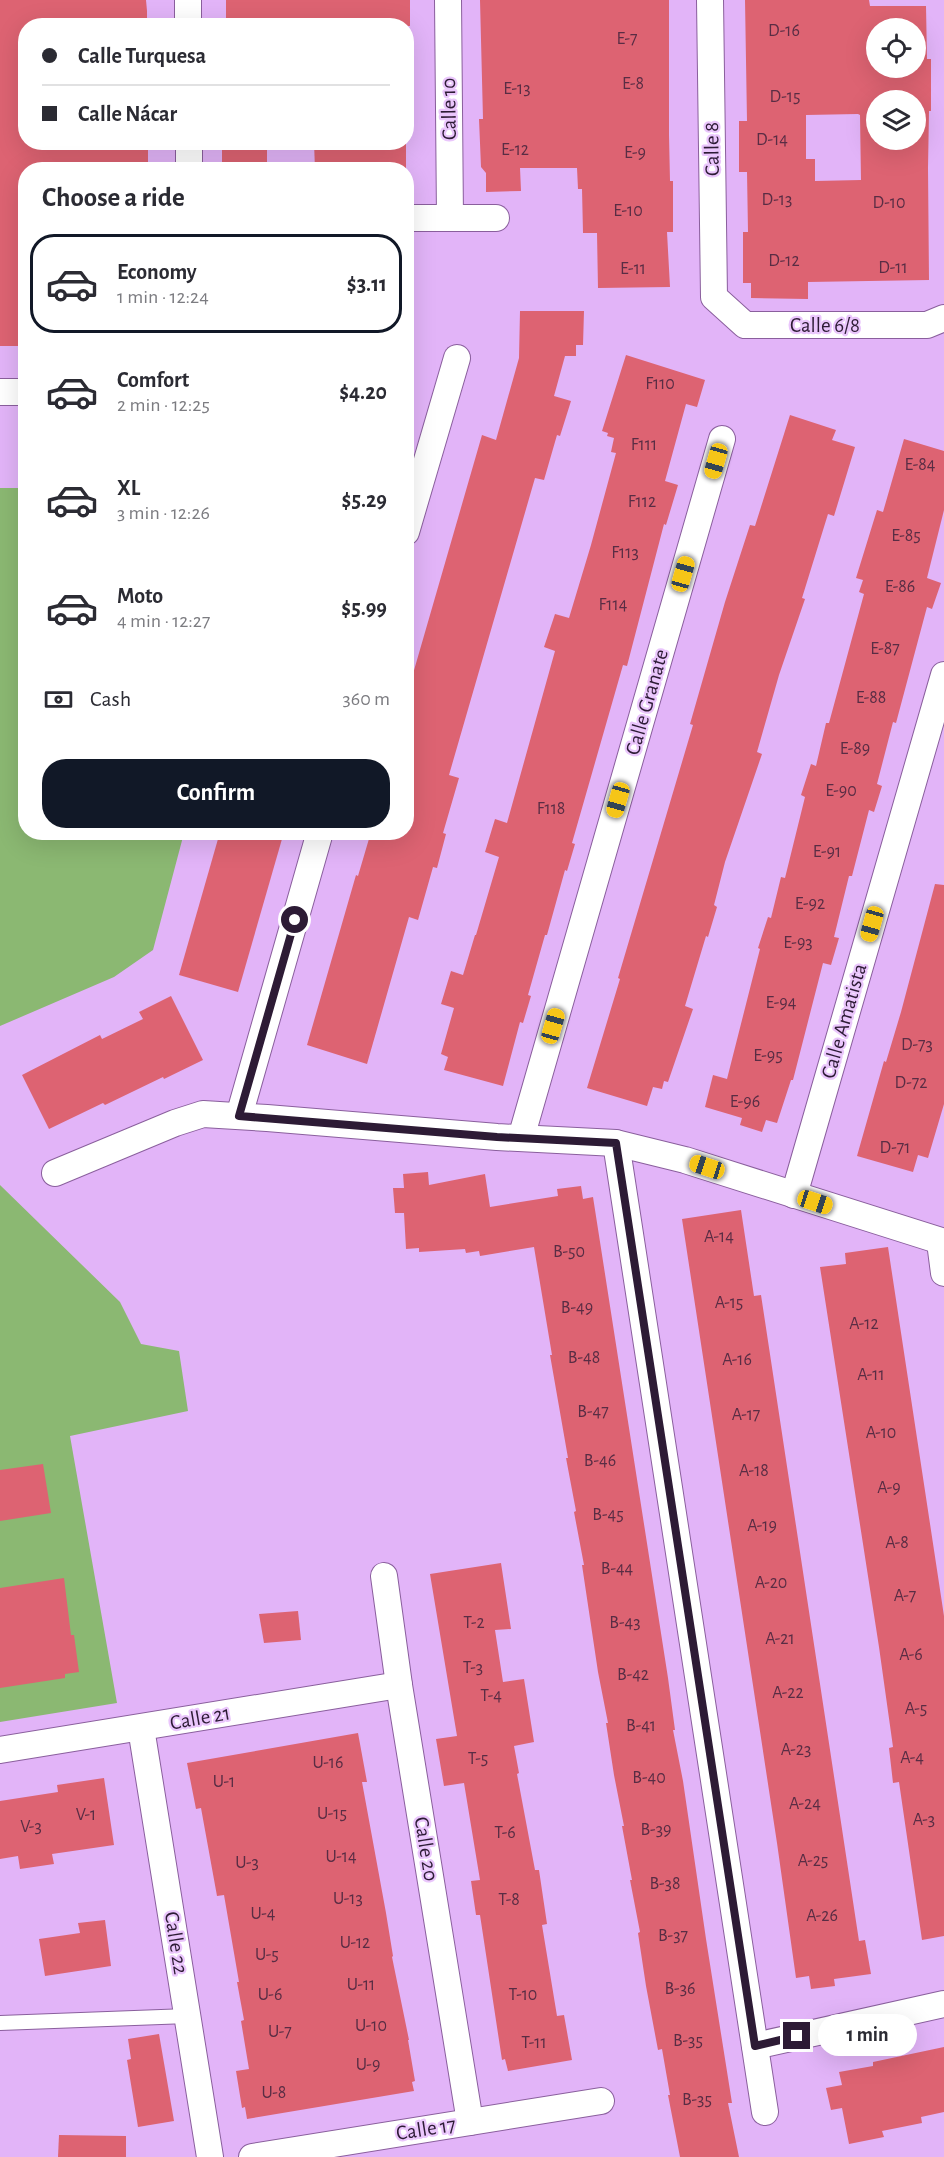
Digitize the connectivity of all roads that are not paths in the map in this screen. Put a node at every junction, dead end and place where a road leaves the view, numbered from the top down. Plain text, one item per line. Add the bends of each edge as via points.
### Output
1 (188, 0) edge
2 (448, 0) edge
3 (710, 0) edge
4 (188, 18) edge
5 (414, 218) edge
6 (450, 218) junction
7 (495, 218) dead end
8 (714, 297) joint
9 (944, 318) edge
10 (456, 358) dead end
11 (0, 392) edge
12 (18, 392) edge
13 (722, 439) dead end
14 (414, 504) edge
15 (944, 675) edge
16 (318, 840) edge
17 (239, 1116) junction
18 (521, 1138) junction
19 (616, 1143) junction
20 (55, 1173) dead end
21 (794, 1195) junction
22 (942, 1242) edge
23 (944, 1273) edge
24 (384, 1576) dead end
25 (399, 1684) junction
26 (141, 1728) junction
27 (0, 1750) edge
28 (944, 2004) edge
29 (188, 2016) junction
30 (0, 2023) edge
31 (755, 2046) junction
32 (601, 2101) dead end
33 (765, 2112) dead end
34 (470, 2122) junction
35 (210, 2157) edge
36 (252, 2157) edge

1 - 4 street
2 - 6 street, Calle 10
3 - 8 street, Calle 8
5 - 6 street
6 - 7 street
8 - 9 street, Calle 6/8 via 745,325 927,325
10 - 14 street
11 - 12 street
13 - 18 street, Calle Granate
15 - 21 street, Calle Amatista
16 - 17 street
17 - 18 street
17 - 20 street via 203,1114
18 - 19 street
19 - 21 street via 685,1160
19 - 31 street
21 - 22 street
22 - 23 street
24 - 25 street, Calle 20
25 - 26 street, Calle 21
25 - 34 street, Calle 20
26 - 27 street, Calle 21
26 - 29 street, Calle 22
28 - 31 street
29 - 30 lane
29 - 35 street, Calle 22
31 - 33 street
32 - 34 street, Calle 17
34 - 36 street, Calle 17

